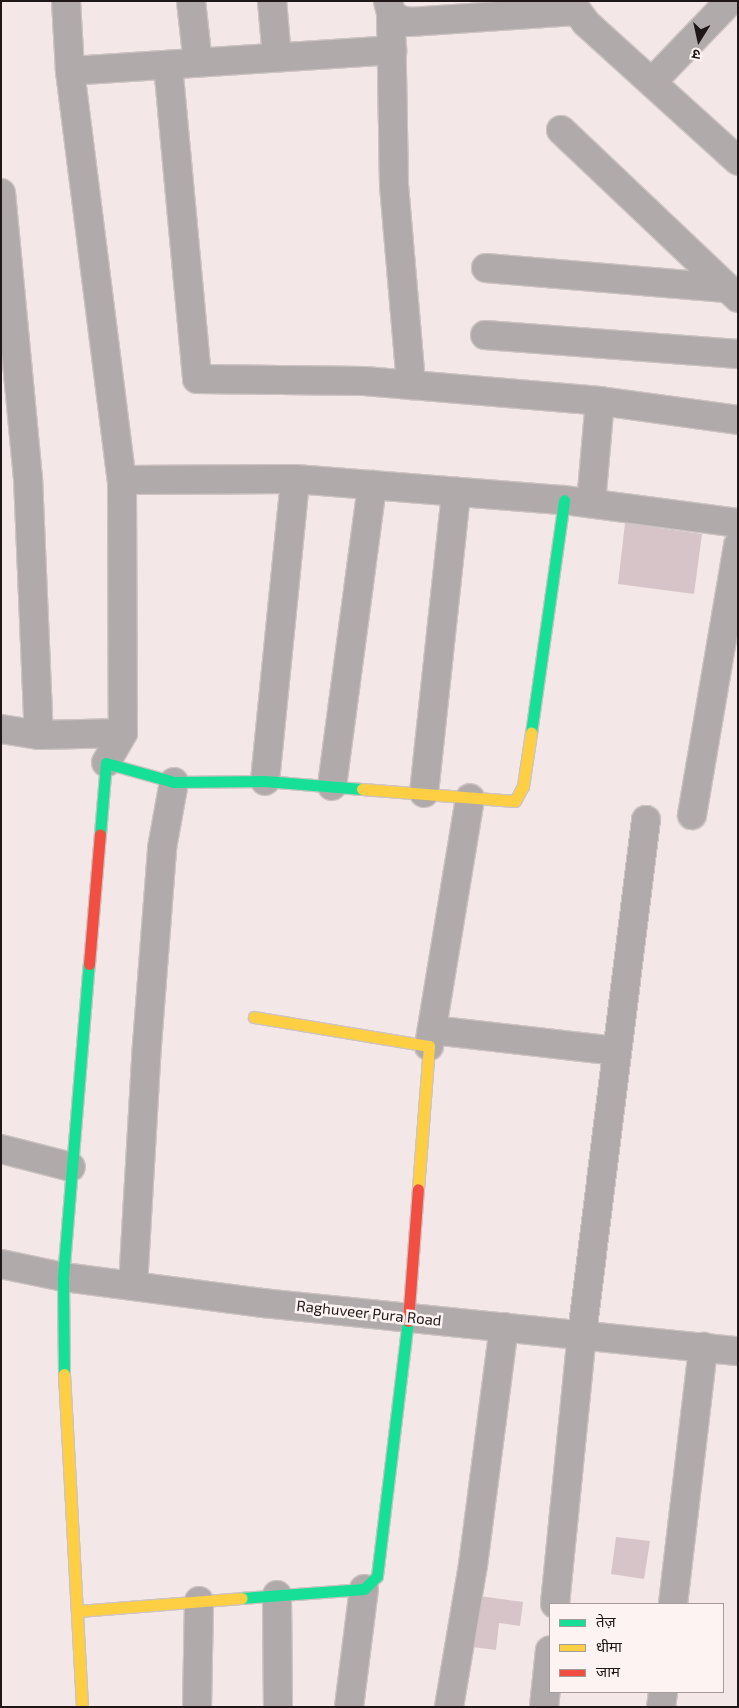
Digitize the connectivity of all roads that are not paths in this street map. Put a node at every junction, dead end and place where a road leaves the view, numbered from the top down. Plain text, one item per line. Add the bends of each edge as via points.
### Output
1 (66, 1) edge
2 (191, 1) edge
3 (272, 1) edge
4 (572, 6) edge
5 (390, 7) edge
6 (726, 9) edge
7 (392, 50) junction
8 (277, 57) junction
9 (198, 63) junction
10 (168, 64) junction
11 (70, 71) junction
12 (652, 82) junction
13 (561, 130) dead end
14 (738, 161) edge
15 (1, 193) edge
16 (486, 268) dead end
17 (732, 293) edge
18 (486, 335) dead end
19 (738, 354) edge
20 (411, 385) junction
21 (600, 401) junction
22 (738, 420) edge
23 (295, 479) junction
24 (122, 480) junction
25 (372, 485) junction
26 (456, 492) junction
27 (564, 500) junction
28 (591, 503) junction
29 (738, 523) edge
30 (738, 545) edge
31 (1, 729) edge
32 (123, 733) junction
33 (39, 735) junction
34 (106, 763) junction
35 (265, 781) junction
36 (174, 782) junction
37 (332, 786) junction
38 (424, 793) junction
39 (470, 798) junction
40 (692, 815) dead end
41 (646, 820) dead end
42 (254, 1017) dead end
43 (431, 1038) junction
44 (617, 1050) junction
45 (1, 1149) edge
46 (71, 1167) junction
47 (1, 1264) edge
48 (63, 1277) junction
49 (133, 1286) junction
50 (408, 1317) junction
51 (504, 1327) junction
52 (582, 1334) junction
53 (702, 1347) junction
54 (738, 1351) edge
55 (364, 1589) junction
56 (277, 1595) junction
57 (199, 1601) junction
58 (555, 1603) edge
59 (673, 1603) edge
60 (77, 1611) junction
61 (549, 1660) edge
62 (663, 1693) edge
63 (82, 1707) edge
64 (198, 1707) edge
65 (278, 1707) edge
66 (350, 1707) edge
67 (449, 1707) edge
68 (544, 1707) edge
69 (661, 1707) edge

1 - 11 street
2 - 9 street
3 - 8 street
4 - 5 street via 409,22 398,19
4 - 12 street
5 - 7 street
6 - 12 street
7 - 8 street
7 - 20 street via 394,185
8 - 9 street
9 - 10 street
10 - 11 street
10 - 20 street via 197,379 364,381
11 - 24 street
12 - 14 street
13 - 17 street
15 - 33 street via 28,477
16 - 17 street
18 - 19 street
20 - 21 street
21 - 22 street
21 - 28 street
23 - 24 street
23 - 25 street
23 - 35 street
24 - 32 street
25 - 26 street
25 - 37 street
26 - 27 street
26 - 38 street
27 - 28 street
27 - 39 street via 521,794 515,801
28 - 29 street
30 - 40 street
31 - 33 street
32 - 33 street
32 - 34 street
34 - 36 street
34 - 46 street
35 - 36 street
35 - 37 street
36 - 49 street via 161,867
37 - 38 street
38 - 39 street
39 - 43 street
41 - 44 street
42 - 43 street
43 - 44 street
43 - 50 street
44 - 52 street
45 - 46 street
46 - 48 street
47 - 48 street, Raghuveer Pura Road
48 - 49 street, Raghuveer Pura Road
48 - 60 street via 65,1415
49 - 50 street, Raghuveer Pura Road
50 - 51 street, Raghuveer Pura Road
50 - 55 street via 377,1576
51 - 52 street, Raghuveer Pura Road
51 - 67 street via 473,1565
52 - 53 street, Raghuveer Pura Road
52 - 58 street
53 - 54 street, Raghuveer Pura Road
53 - 59 street
55 - 56 street
55 - 66 street
56 - 57 street
56 - 65 street
57 - 60 street
57 - 64 street
60 - 63 street
61 - 68 street
62 - 69 street

